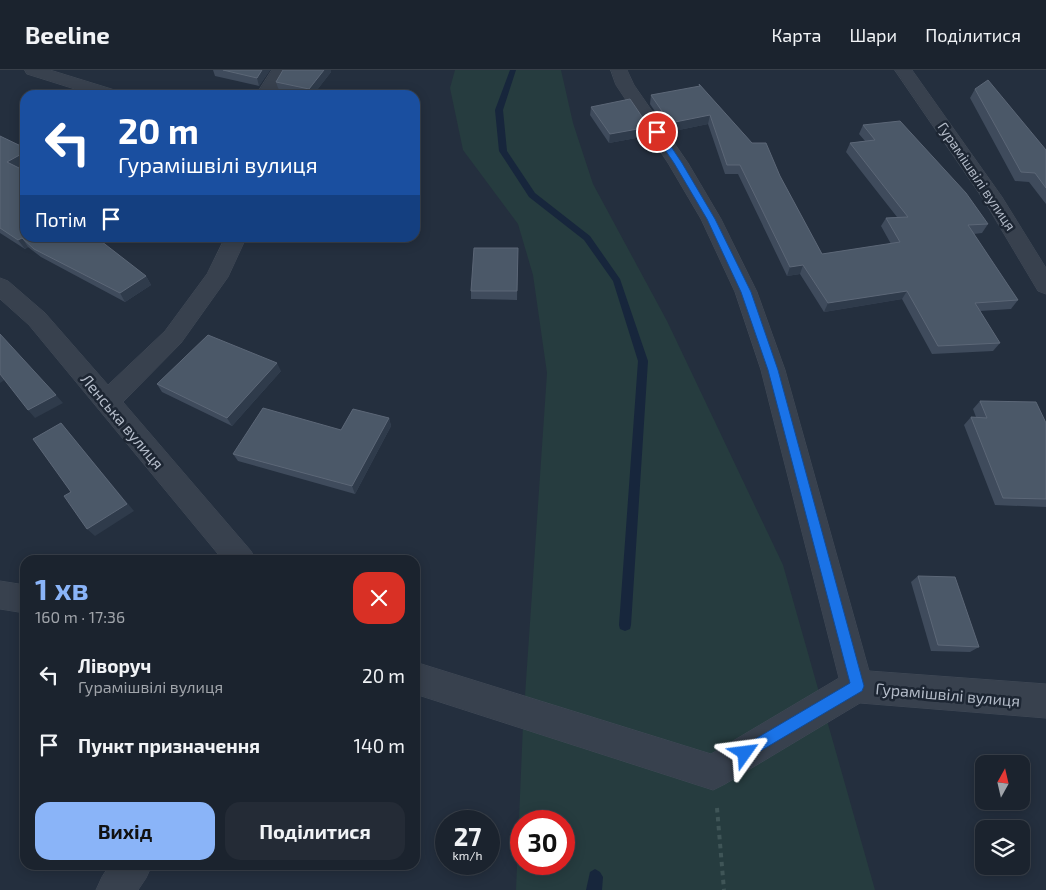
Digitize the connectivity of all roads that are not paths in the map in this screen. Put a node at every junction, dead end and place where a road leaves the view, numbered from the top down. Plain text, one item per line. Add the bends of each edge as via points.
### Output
1 (33, 70) edge
2 (280, 70) edge
3 (619, 70) edge
4 (903, 70) edge
5 (96, 90) edge
6 (268, 90) edge
7 (233, 242) edge
8 (0, 286) edge
9 (1046, 286) edge
10 (107, 402) junction
11 (237, 555) edge
12 (0, 595) edge
13 (20, 598) edge
14 (420, 680) edge
15 (857, 686) junction
16 (1046, 701) edge
17 (129, 870) edge
18 (115, 890) edge

1 - 5 street
2 - 6 street
3 - 15 street, Гурамішвілі вулиця via 625,85 711,219 746,292 773,370
4 - 9 street, Гурамішвілі вулиця via 995,201
7 - 10 street via 218,277 173,337
8 - 10 street, Ленська вулиця via 37,319
10 - 11 street, Ленська вулиця
12 - 13 street
14 - 15 street via 713,772
15 - 16 street, Гурамішвілі вулиця
17 - 18 street

